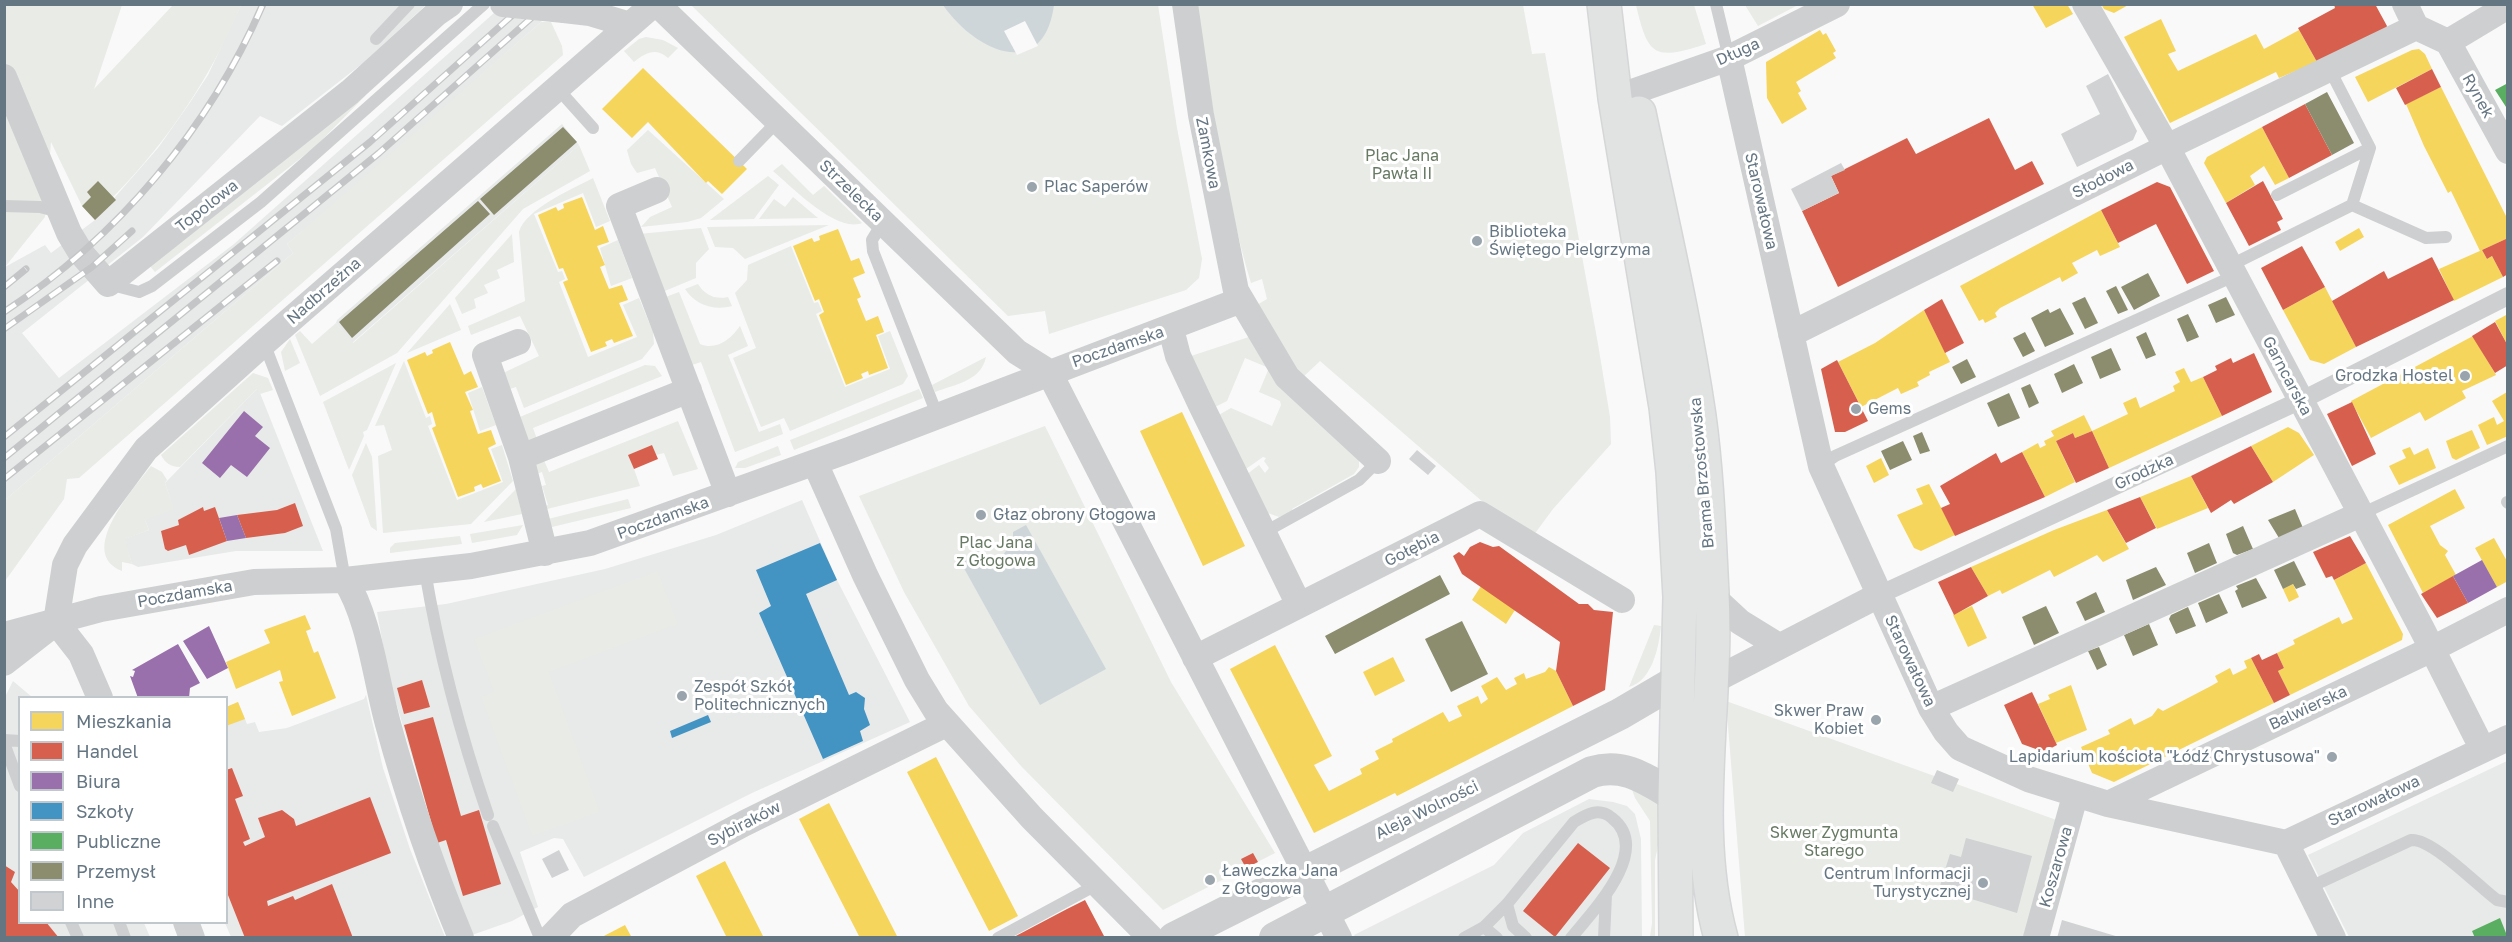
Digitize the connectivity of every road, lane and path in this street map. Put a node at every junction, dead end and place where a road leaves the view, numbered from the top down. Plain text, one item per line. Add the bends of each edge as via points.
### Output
1 (409, 4) edge
2 (450, 4) edge
3 (484, 4) edge
4 (503, 4) edge
5 (656, 4) edge
6 (1185, 4) edge
7 (1716, 4) edge
8 (1837, 4) edge
9 (2085, 4) edge
10 (2405, 4) edge
11 (2508, 6) edge
12 (1605, 12) edge
13 (630, 25) junction
14 (2416, 27) junction
15 (376, 39) dead end
16 (2448, 42) junction
17 (1729, 58) junction
18 (2330, 70) junction
19 (4, 77) edge
20 (558, 89) junction
21 (1635, 91) junction
22 (13, 120) edge
23 (778, 121) junction
24 (593, 128) dead end
25 (2167, 147) junction
26 (2370, 148) junction
27 (2508, 151) edge
28 (739, 161) dead end
29 (657, 190) dead end
30 (2277, 195) dead end
31 (2352, 205) junction
32 (4, 206) edge
33 (62, 213) junction
34 (883, 222) junction
35 (2446, 237) dead end
36 (2231, 271) junction
37 (108, 284) junction
38 (2508, 296) edge
39 (1241, 300) junction
40 (1171, 329) junction
41 (1791, 334) junction
42 (518, 342) dead end
43 (264, 343) junction
44 (1049, 372) junction
45 (689, 390) junction
46 (2299, 400) junction
47 (938, 417) junction
48 (2508, 446) edge
49 (521, 457) junction
50 (1378, 461) joint
51 (816, 463) junction
52 (1821, 466) junction
53 (728, 494) junction
54 (2361, 514) junction
55 (1263, 533) junction
56 (545, 553) junction
57 (424, 571) junction
58 (345, 580) junction
59 (1879, 594) junction
60 (1712, 596) junction
61 (1622, 600) dead end
62 (1299, 605) junction
63 (2508, 610) edge
64 (56, 622) junction
65 (4, 635) edge
66 (1779, 646) junction
67 (2432, 649) junction
68 (1195, 658) junction
69 (4, 663) edge
70 (1678, 680) junction
71 (1711, 682) junction
72 (99, 696) edge
73 (1931, 708) junction
74 (946, 724) junction
75 (2508, 738) edge
76 (4, 742) edge
77 (2483, 750) junction
78 (18, 780) edge
79 (2076, 795) junction
80 (1675, 796) junction
81 (2108, 804) junction
82 (2286, 843) junction
83 (1306, 870) junction
84 (1098, 884) junction
85 (2308, 888) junction
86 (1606, 895) junction
87 (2508, 902) edge
88 (1507, 904) junction
89 (1676, 904) junction
90 (72, 924) edge
91 (1333, 925) edge
92 (1484, 927) junction
93 (78, 938) edge
94 (461, 938) edge
95 (540, 938) edge
96 (550, 938) edge
97 (998, 938) edge
98 (1151, 938) edge
99 (1174, 938) edge
100 (1275, 938) edge
101 (1464, 938) edge
102 (1497, 938) edge
103 (1526, 938) edge
104 (1571, 938) edge
105 (1604, 938) edge
106 (1669, 938) edge
107 (1676, 938) edge
108 (1721, 938) edge
109 (2036, 938) edge
110 (2333, 938) edge

1 - 15 lane
2 - 37 street, Topolowa via 350,92
3 - 37 lane via 261,202 152,286 139,292
4 - 13 street, bridge via 590,13
5 - 13 street, Nadbrzeżna
5 - 23 street, Strzelecka
6 - 39 street, Zamkowa via 1201,115 1233,283
7 - 17 lane, Starowałowa
8 - 17 street, Długa
9 - 25 street, Garncarska
10 - 14 street
11 - 16 street
12 - 21 main road, Brama Brzostowska
12 - 70 main road, Brama Brzostowska via 1615,98 1666,407 1680,597
13 - 20 street, Nadbrzeżna
14 - 16 street
14 - 18 street, Słodowa
16 - 27 street, Rynek
17 - 21 street, Długa
17 - 41 street, Starowałowa
18 - 25 street, Słodowa
18 - 26 lane
19 - 22 street
20 - 24 lane
20 - 43 street, Nadbrzeżna
21 - 60 main road, Brama Brzostowska via 1699,420
22 - 33 street
23 - 28 lane
23 - 34 street, Strzelecka
25 - 36 street, Garncarska
25 - 41 street, Słodowa
26 - 30 lane
26 - 31 lane
29 - 45 street via 619,206
31 - 35 lane via 2426,238
31 - 36 lane
32 - 33 lane via 40,207
33 - 37 street via 81,253
34 - 44 street, Strzelecka via 1017,352
34 - 47 lane via 872,240 873,251
36 - 46 street, Garncarska
36 - 52 lane via 1835,456
38 - 46 street, Grodzka
39 - 40 street, Poczdamska
39 - 50 street via 1295,386
40 - 44 street, Poczdamska
40 - 55 street via 1178,356
41 - 52 street, Starowałowa
42 - 49 street via 485,355
43 - 58 lane via 336,528
43 - 64 street, Nadbrzeżna via 169,427 130,468 86,527 66,565
44 - 47 street, Poczdamska
44 - 68 street
45 - 49 street
45 - 53 street
46 - 54 street, Garncarska
46 - 59 street, Grodzka
47 - 51 street, Poczdamska
48 - 54 lane
49 - 56 street
50 - 55 lane via 1359,480
51 - 53 street, Poczdamska
51 - 74 street via 917,680
52 - 59 street, Starowałowa
53 - 56 street, Poczdamska via 591,543
54 - 67 street, Garncarska
54 - 73 street
55 - 62 street
56 - 57 street, Poczdamska
57 - 58 street, Poczdamska
57 - 95 lane via 454,700 491,821
58 - 64 street, Poczdamska via 254,582 101,609
58 - 94 street via 358,602 416,821
59 - 66 street, Grodzka
59 - 73 street, Starowałowa
60 - 66 street via 1740,622
60 - 71 main road, Brama Brzostowska
61 - 62 street, Gołębia via 1480,514
62 - 68 street, Gołębia
63 - 67 street, Balwierska
64 - 65 street, Poczdamska
64 - 69 street
64 - 72 street via 81,654
66 - 71 street, Grodzka
67 - 77 street, Garncarska
67 - 81 street, Balwierska
68 - 83 street
70 - 80 main road, Brama Brzostowska
70 - 83 street, Aleja Wolności via 1620,714
71 - 108 main road, Brama Brzostowska via 1707,764 1709,876
73 - 79 street, Starowałowa via 1960,748 2028,780
74 - 84 street
74 - 96 street, Sybiraków via 745,823 583,909 562,923
75 - 77 street, Starowałowa
76 - 78 lane
77 - 82 street, Starowałowa
79 - 81 street, Starowałowa
79 - 109 street, Koszarowa
80 - 89 main road, Brama Brzostowska
80 - 91 street via 1633,772 1611,768 1592,772
81 - 82 street, Starowałowa
82 - 85 street
83 - 91 street
83 - 99 street, Aleja Wolności
84 - 97 lane
84 - 98 street
85 - 87 lane via 2418,839 2497,900
85 - 110 street
86 - 88 lane via 1622,866 1625,834 1607,813 1597,812 1574,822
86 - 104 lane
86 - 105 lane
88 - 92 lane
88 - 103 lane via 1513,926
89 - 106 lane
89 - 107 main road, Brama Brzostowska
90 - 93 lane
91 - 100 street
92 - 101 lane
92 - 102 lane

